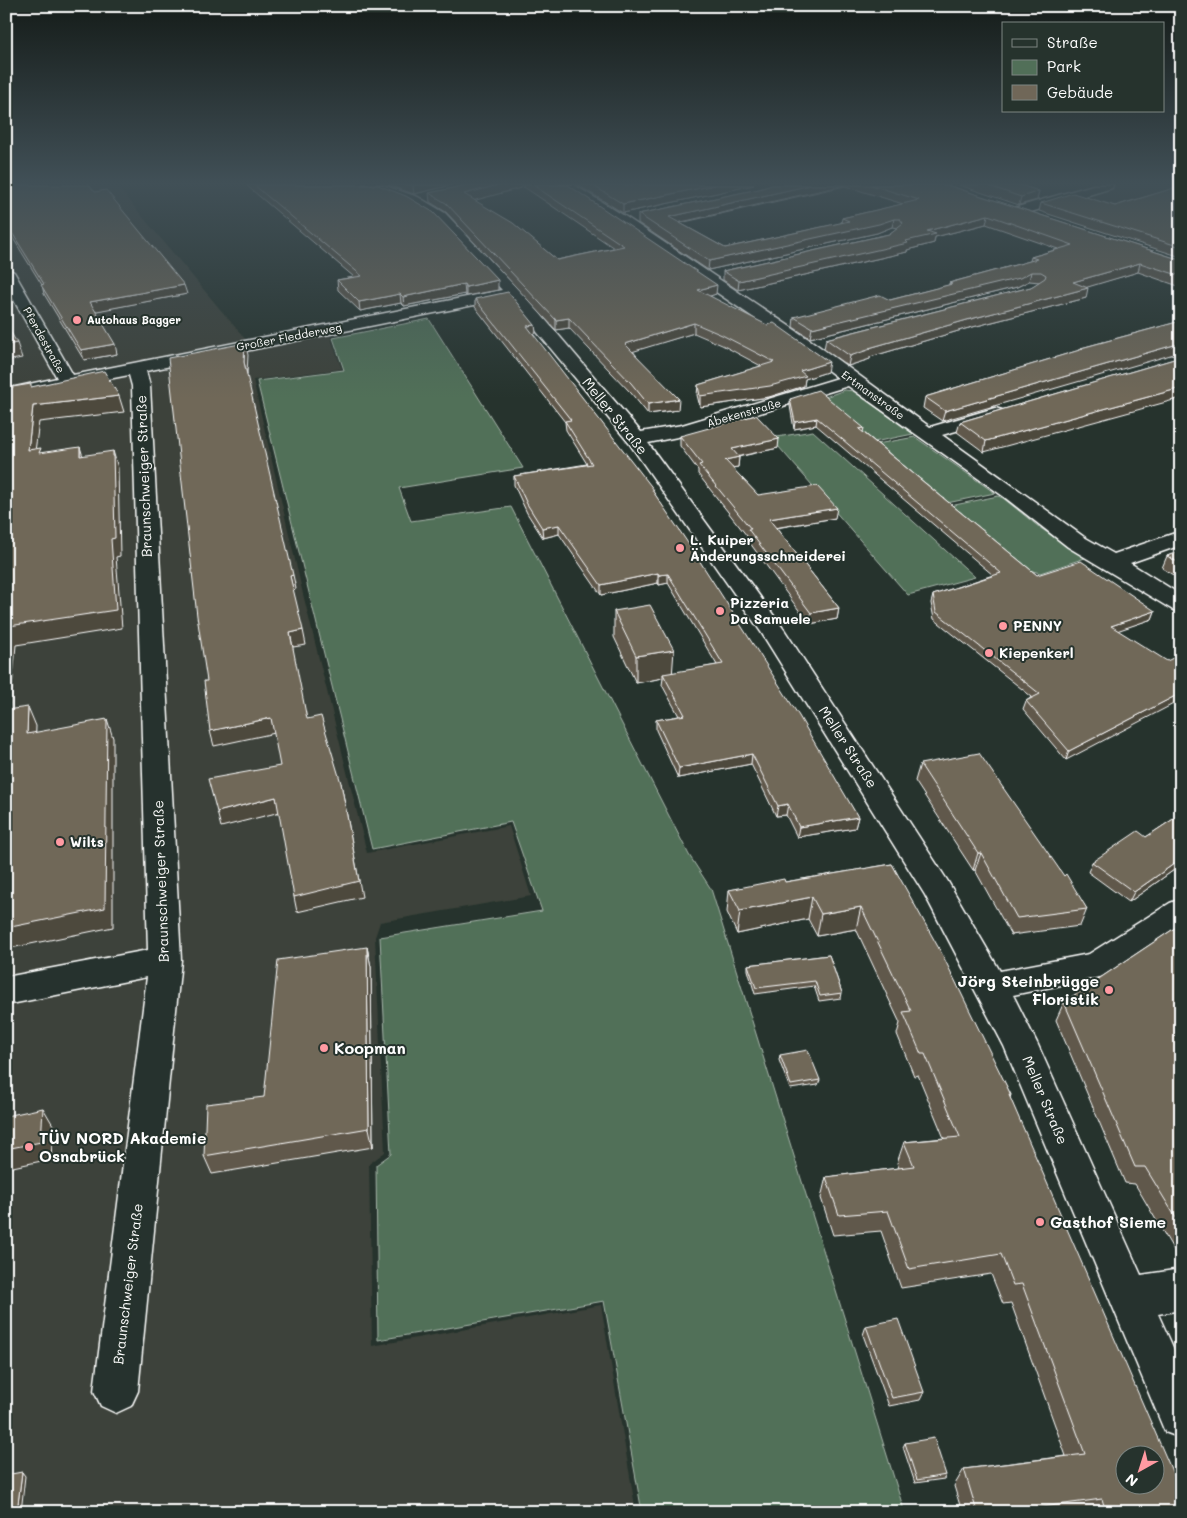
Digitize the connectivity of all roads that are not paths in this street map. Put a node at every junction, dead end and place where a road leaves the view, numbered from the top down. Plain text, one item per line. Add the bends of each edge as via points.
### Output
1 (478, 256) edge
2 (674, 256) edge
3 (6, 272) edge
4 (724, 274) edge
5 (706, 277) junction
6 (513, 292) junction
7 (826, 341) edge
8 (807, 346) junction
9 (136, 368) junction
10 (851, 380) junction
11 (68, 382) junction
12 (6, 394) edge
13 (1012, 409) edge
14 (929, 433) junction
15 (636, 439) junction
16 (1181, 537) edge
17 (1112, 562) junction
18 (1181, 605) edge
19 (1181, 911) edge
20 (166, 960) junction
21 (991, 986) junction
22 (6, 990) edge
23 (1181, 1290) edge
24 (1129, 1298) junction
25 (116, 1392) dead end
26 (1181, 1416) edge

1 - 6 street, Meller Straße
2 - 5 street, Ertmanstraße
3 - 11 street, Pferdestraße
4 - 5 street
5 - 8 street, Ertmanstraße
6 - 9 street, Großer Fledderweg
6 - 15 street, Meller Straße
7 - 8 street
8 - 10 street, Ertmanstraße
9 - 11 street, Großer Fledderweg
9 - 20 street, Braunschweiger Straße via 141,396
10 - 14 street, Ertmanstraße
10 - 15 street, Abekenstraße via 686,430
11 - 12 street, Großer Fledderweg
13 - 14 street
14 - 17 street, Ertmanstraße via 1076,542
15 - 21 street, Meller Straße via 776,636 916,855
16 - 17 street
17 - 18 street, Ertmanstraße
19 - 21 street via 1097,966
20 - 22 street
20 - 25 street, Braunschweiger Straße
21 - 24 street, Meller Straße via 1021,1045
23 - 24 street
24 - 26 street, Meller Straße

